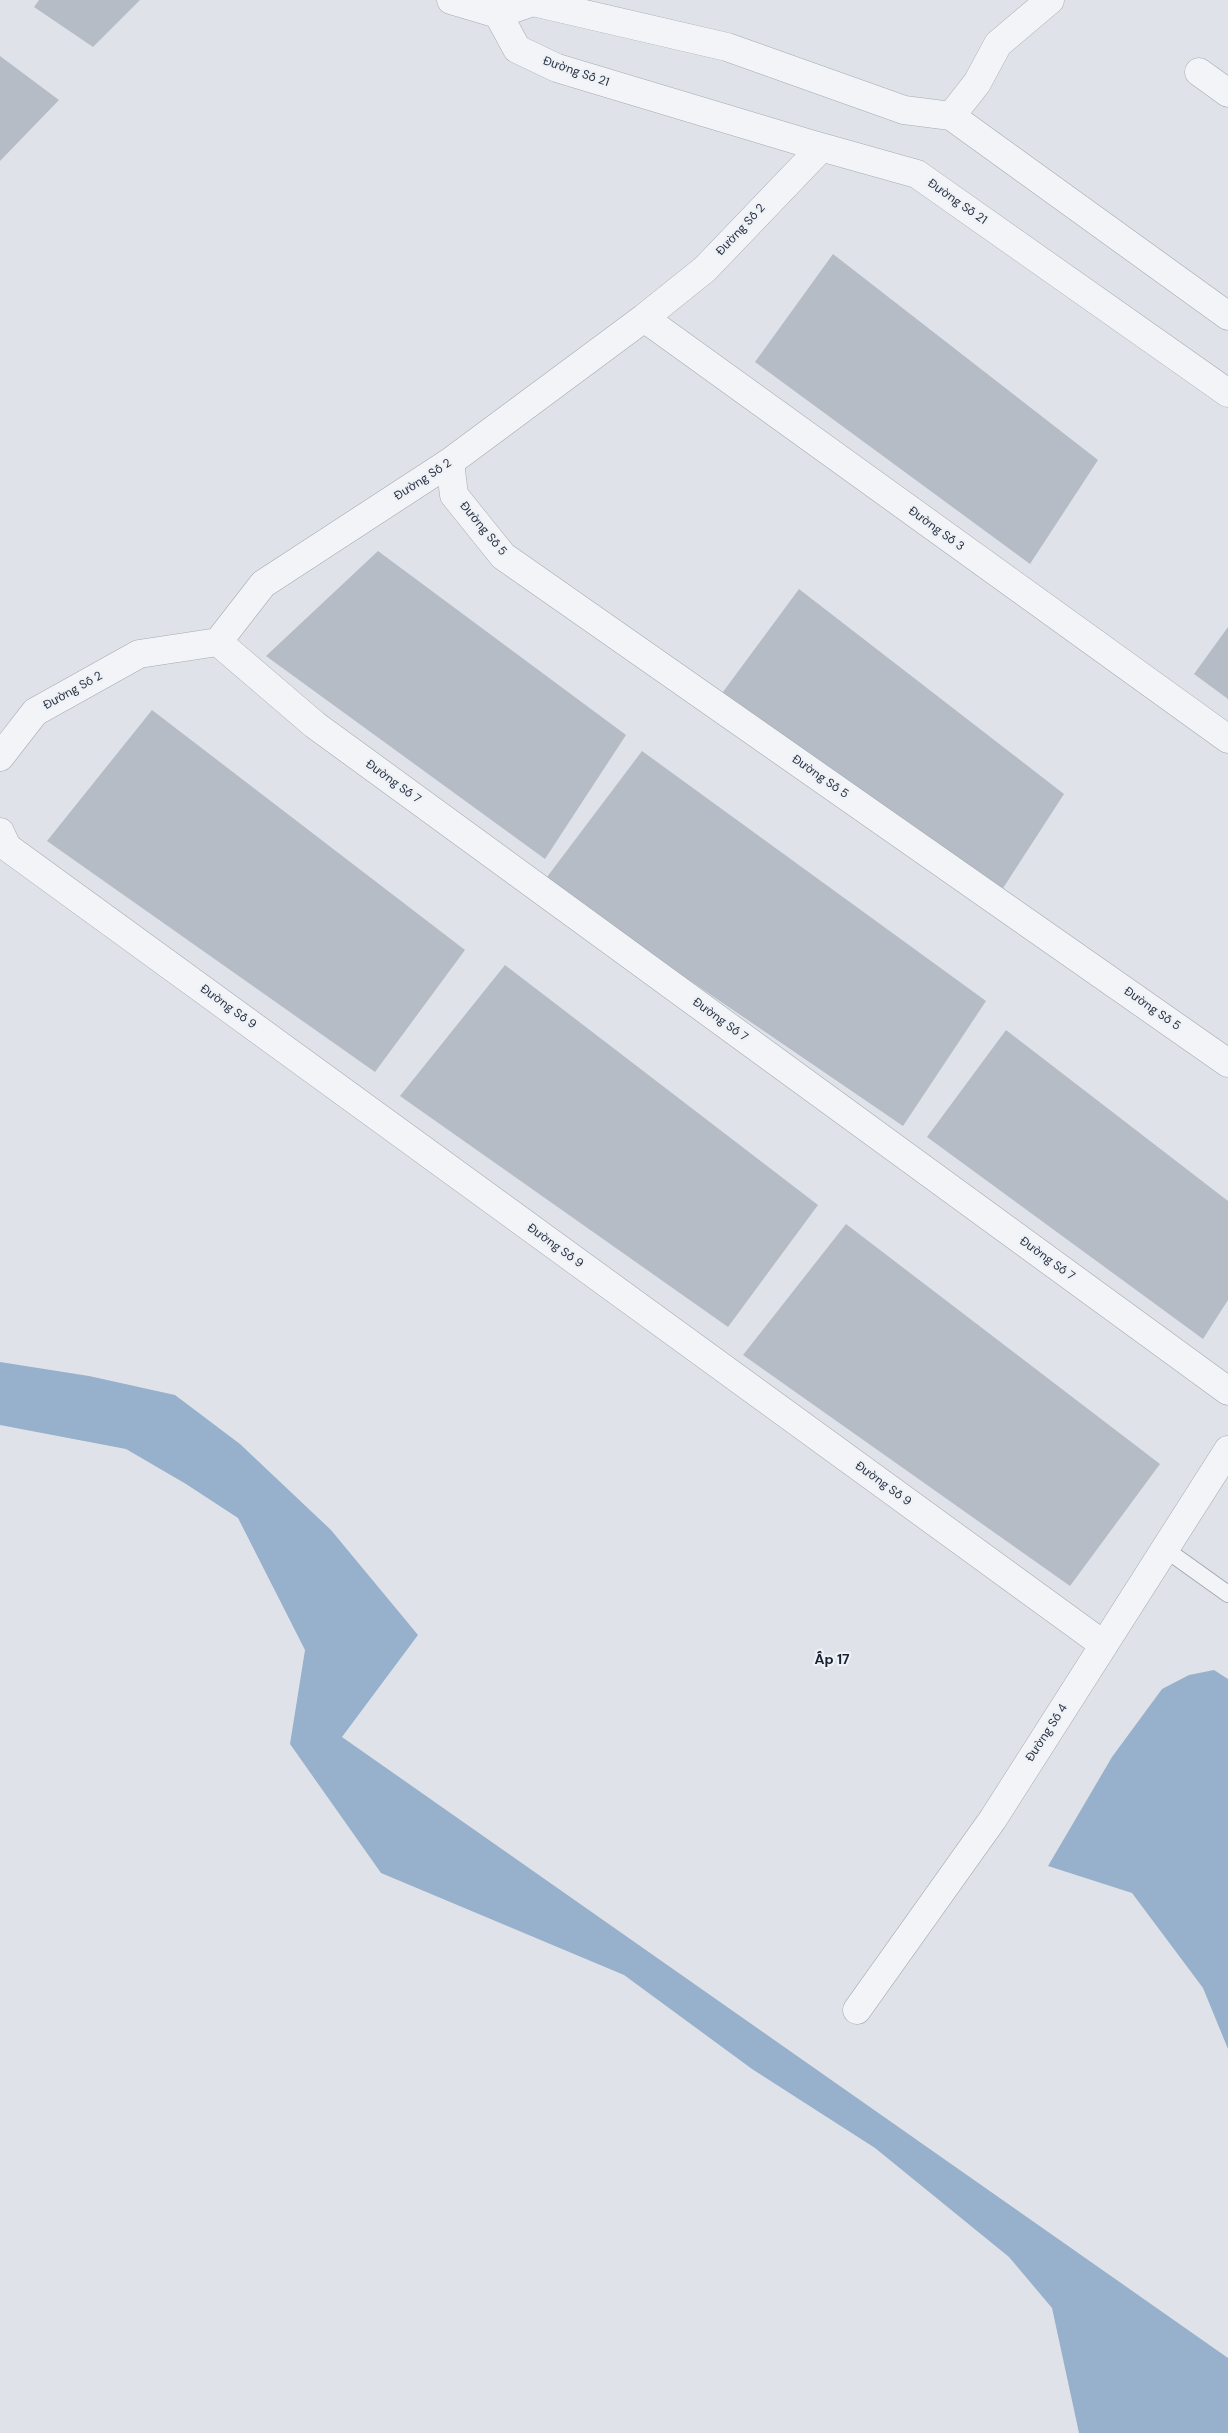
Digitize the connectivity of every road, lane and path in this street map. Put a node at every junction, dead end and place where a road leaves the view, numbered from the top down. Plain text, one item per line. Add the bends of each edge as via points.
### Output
1 (450, 0) edge
2 (1048, 0) edge
3 (498, 14) junction
4 (1199, 72) dead end
5 (1228, 93) edge
6 (951, 116) junction
7 (821, 148) junction
8 (1228, 316) edge
9 (644, 318) junction
10 (1228, 393) edge
11 (450, 462) junction
12 (218, 642) junction
13 (1228, 739) edge
14 (0, 757) edge
15 (3, 839) edge
16 (1228, 1063) edge
17 (1228, 1391) edge
18 (1228, 1450) edge
19 (1165, 1549) junction
20 (1228, 1594) edge
21 (1104, 1644) junction
22 (857, 2010) dead end

1 - 3 street
2 - 6 street via 998,44 977,83
3 - 6 street via 533,2 727,47 904,110
3 - 7 street, Đường Số 21 via 517,49 557,68
4 - 5 street
6 - 8 street
7 - 9 street, Đường Số 2 via 705,269
7 - 10 street, Đường Số 21 via 917,174
9 - 11 street, Đường Số 2
9 - 13 street, Đường Số 3
11 - 12 street, Đường Số 2 via 264,584
11 - 16 street, Đường Số 5 via 454,495 503,556
12 - 14 street, Đường Số 2 via 139,654 35,712
12 - 17 street, Đường Số 7 via 315,725
15 - 21 street, Đường Số 9
18 - 19 street, Đường Số 4
19 - 20 lane
19 - 21 street, Đường Số 4
21 - 22 street, Đường Số 4 via 992,1819

